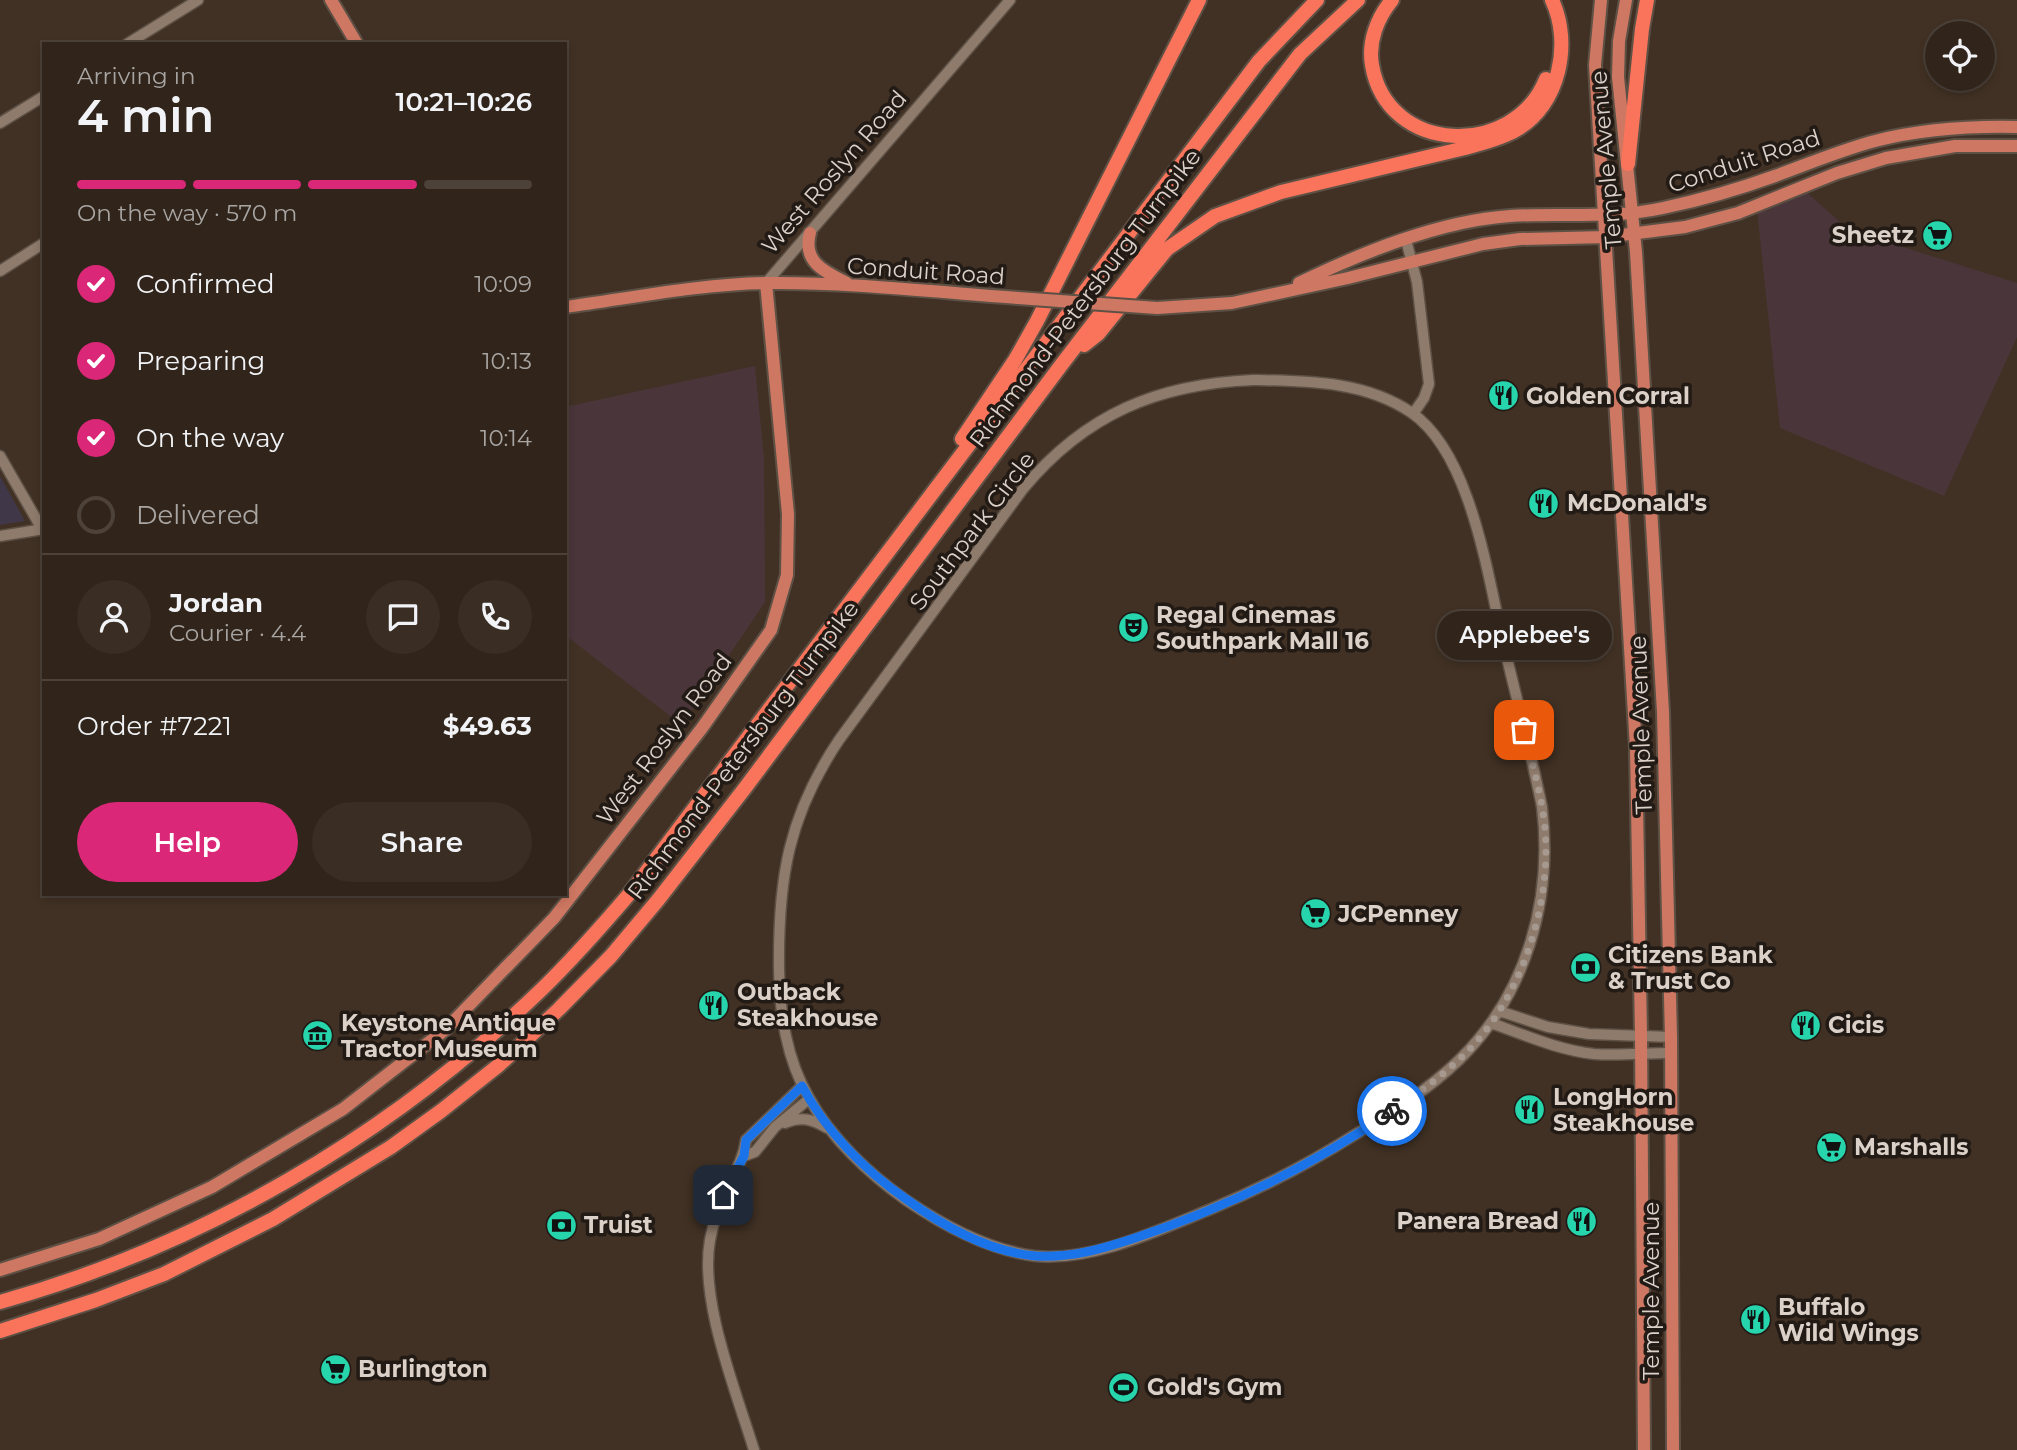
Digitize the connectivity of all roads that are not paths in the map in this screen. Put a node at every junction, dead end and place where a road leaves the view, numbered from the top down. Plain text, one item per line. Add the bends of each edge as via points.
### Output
1 (198, 0) edge
2 (331, 0) edge
3 (1010, 0) edge
4 (1199, 0) edge
5 (1317, 0) edge
6 (1358, 0) edge
7 (1392, 0) edge
8 (1542, 0) edge
9 (1552, 0) edge
10 (1601, 0) edge
11 (1626, 0) edge
12 (1647, 0) edge
13 (130, 42) edge
14 (356, 42) edge
15 (42, 97) edge
16 (0, 123) edge
17 (2017, 127) edge
18 (2017, 146) edge
19 (1628, 164) junction
20 (1633, 213) junction
21 (1605, 215) junction
22 (810, 233) junction
23 (1634, 235) junction
24 (1606, 237) junction
25 (1406, 240) junction
26 (42, 244) edge
27 (1412, 261) junction
28 (0, 271) edge
29 (766, 283) junction
30 (853, 286) junction
31 (1284, 291) junction
32 (567, 307) edge
33 (1062, 364) junction
34 (1413, 414) junction
35 (0, 456) edge
36 (909, 523) junction
37 (42, 527) edge
38 (42, 529) edge
39 (0, 536) edge
40 (1499, 1011) junction
41 (1491, 1023) junction
42 (1641, 1035) junction
43 (1671, 1037) junction
44 (1642, 1053) junction
45 (1670, 1053) junction
46 (802, 1086) junction
47 (809, 1099) junction
48 (775, 1127) junction
49 (833, 1132) junction
50 (744, 1156) junction
51 (0, 1270) edge
52 (0, 1302) edge
53 (0, 1331) edge
54 (754, 1450) edge
55 (1644, 1450) edge
56 (1672, 1450) edge

1 - 13 street
2 - 14 main road
3 - 22 street, West Roslyn Road
4 - 36 highway via 1037,321
5 - 36 highway, Richmond-Petersburg Turnpike via 1259,61
6 - 33 highway, Richmond-Petersburg Turnpike via 1300,54
7 - 8 highway via 1373,38 1371,58 1378,87 1410,123 1434,134 1456,137 1509,123 1528,108 1543,86 1553,41
9 - 33 highway via 1562,38 1558,74 1545,101 1523,125 1494,139 1281,192 1215,216 1167,249 1097,334
10 - 21 main road, Temple Avenue via 1595,65
11 - 19 main road, Temple Avenue via 1618,69
12 - 19 highway
15 - 16 street
17 - 20 main road, Conduit Road via 1943,129 1882,139 1723,194
18 - 23 main road, Conduit Road via 1955,146 1886,158 1730,216
19 - 20 main road, Temple Avenue
20 - 21 main road, Conduit Road
20 - 23 main road, Temple Avenue
21 - 24 main road, Temple Avenue
21 - 25 main road, Conduit Road via 1478,220
22 - 29 street, West Roslyn Road
22 - 30 main road via 808,247 815,264
23 - 24 main road, Conduit Road
23 - 43 main road, Temple Avenue via 1663,712
24 - 27 main road, Conduit Road via 1520,239
24 - 42 main road, Temple Avenue via 1636,748
25 - 27 street
25 - 31 main road, Conduit Road via 1339,264
26 - 28 street
27 - 31 main road, Conduit Road
27 - 34 street via 1429,384
29 - 30 main road, Conduit Road
29 - 32 main road, Conduit Road
29 - 51 main road, West Roslyn Road via 788,514 787,575 771,630 702,728 554,918 446,1029 343,1110 212,1187 99,1239
30 - 31 main road, Conduit Road, bridge via 1157,308 1232,303
33 - 53 highway, Richmond-Petersburg Turnpike via 658,900 611,956 499,1065 391,1147 222,1247 96,1300
34 - 40 street, Southpark Circle via 1444,451 1474,517 1542,807 1545,873 1537,923 1529,951
34 - 46 street, Southpark Circle via 1378,394 1346,385 1284,380 1215,382 1139,400 1115,411 1069,442 1036,473 839,740 798,818 779,900 779,953 784,1032
35 - 37 street
36 - 52 highway, Richmond-Petersburg Turnpike via 631,892 542,989 488,1038 387,1117 258,1198 156,1248
38 - 39 street
40 - 41 street, Southpark Circle
40 - 42 street via 1589,1034
41 - 44 street via 1571,1050
41 - 49 street, Southpark Circle via 1444,1072 1326,1153 1171,1226 1077,1255 1034,1256 985,1243 947,1225 881,1181
42 - 43 street
42 - 44 main road, Temple Avenue
43 - 45 main road, Temple Avenue
44 - 45 street
44 - 55 main road, Temple Avenue
45 - 56 main road, Temple Avenue
46 - 47 street, Southpark Circle
46 - 50 street via 746,1140
47 - 48 street
47 - 49 street, Southpark Circle
48 - 49 street via 804,1118
48 - 50 street via 755,1152
50 - 54 street via 715,1219 709,1245 709,1288

